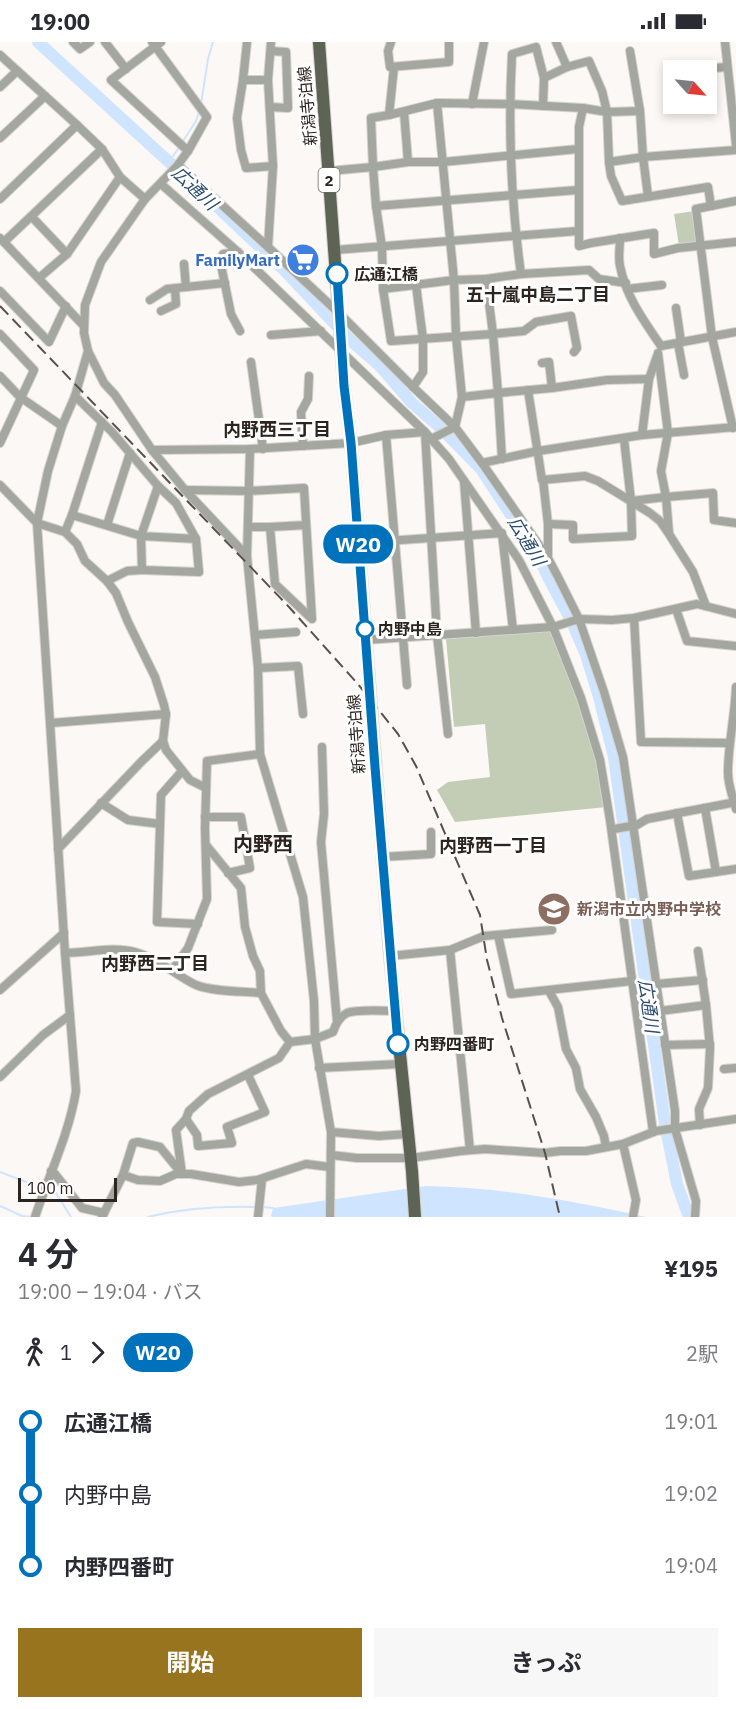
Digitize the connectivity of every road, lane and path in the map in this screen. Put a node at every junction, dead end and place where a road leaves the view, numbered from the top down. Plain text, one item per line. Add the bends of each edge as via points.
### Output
1 (73, 42) edge
2 (90, 42) edge
3 (105, 42) edge
4 (247, 42) edge
5 (319, 42) edge
6 (391, 42) edge
7 (449, 42) edge
8 (484, 42) edge
9 (556, 42) edge
10 (725, 42) edge
11 (156, 44) edge
12 (271, 47) edge
13 (630, 51) dead end
14 (0, 55) edge
15 (394, 67) junction
16 (567, 67) junction
17 (727, 67) junction
18 (717, 68) edge
19 (126, 69) junction
20 (17, 71) junction
21 (544, 78) junction
22 (243, 80) junction
23 (268, 80) junction
24 (0, 87) edge
25 (45, 96) junction
26 (437, 103) junction
27 (472, 104) junction
28 (509, 104) junction
29 (543, 106) junction
30 (270, 107) junction
31 (582, 108) junction
32 (640, 111) junction
33 (404, 112) junction
34 (607, 112) junction
35 (389, 115) junction
36 (77, 125) junction
37 (0, 138) edge
38 (736, 145) edge
39 (102, 149) junction
40 (578, 149) junction
41 (736, 150) edge
42 (188, 151) junction
43 (511, 155) junction
44 (643, 158) junction
45 (408, 162) junction
46 (443, 162) junction
47 (609, 162) junction
48 (178, 166) junction
49 (273, 166) junction
50 (373, 167) junction
51 (329, 171) junction
52 (120, 177) junction
53 (162, 183) junction
54 (578, 190) junction
55 (514, 194) junction
56 (648, 196) junction
57 (0, 199) edge
58 (146, 199) junction
59 (446, 201) junction
60 (736, 201) edge
61 (376, 206) junction
62 (711, 206) junction
63 (33, 217) junction
64 (578, 231) junction
65 (516, 236) junction
66 (620, 238) junction
67 (2, 240) edge
68 (450, 241) junction
69 (736, 242) edge
70 (701, 245) junction
71 (268, 247) junction
72 (382, 247) junction
73 (335, 250) junction
74 (238, 252) junction
75 (67, 254) junction
76 (184, 264) dead end
77 (521, 274) junction
78 (39, 278) junction
79 (486, 279) junction
80 (454, 280) junction
81 (225, 283) junction
82 (416, 285) junction
83 (662, 285) dead end
84 (626, 286) junction
85 (186, 287) junction
86 (175, 289) junction
87 (383, 289) junction
88 (0, 291) edge
89 (150, 300) dead end
90 (66, 306) junction
91 (676, 308) dead end
92 (161, 311) dead end
93 (340, 316) junction
94 (84, 326) junction
95 (240, 331) dead end
96 (321, 331) junction
97 (736, 332) edge
98 (0, 334) edge
99 (493, 334) junction
100 (271, 335) dead end
101 (456, 336) junction
102 (712, 337) junction
103 (423, 339) junction
104 (679, 343) junction
105 (342, 349) junction
106 (660, 349) junction
107 (88, 351) junction
108 (574, 352) dead end
109 (251, 362) dead end
110 (549, 362) dead end
111 (684, 375) dead end
112 (0, 376) edge
113 (309, 376) dead end
114 (650, 379) junction
115 (413, 387) junction
116 (552, 388) junction
117 (528, 390) junction
118 (498, 393) junction
119 (75, 396) junction
120 (462, 397) junction
121 (21, 398) junction
122 (102, 422) junction
123 (62, 426) junction
124 (454, 427) junction
125 (734, 427) edge
126 (668, 433) junction
127 (386, 435) junction
128 (642, 435) junction
129 (429, 436) junction
130 (624, 439) junction
131 (0, 443) edge
132 (351, 443) junction
133 (303, 446) junction
134 (263, 448) junction
135 (250, 449) junction
136 (152, 450) junction
137 (538, 451) junction
138 (130, 453) junction
139 (502, 459) junction
140 (482, 463) junction
141 (464, 479) junction
142 (543, 480) junction
143 (0, 485) edge
144 (158, 486) junction
145 (185, 490) junction
146 (248, 491) junction
147 (666, 497) junction
148 (631, 501) junction
149 (72, 515) junction
150 (736, 522) edge
151 (37, 523) junction
152 (548, 524) junction
153 (107, 525) junction
154 (306, 525) junction
155 (248, 526) junction
156 (270, 527) junction
157 (65, 532) junction
158 (502, 533) junction
159 (669, 534) junction
160 (141, 536) junction
161 (468, 536) junction
162 (431, 538) junction
163 (196, 539) junction
164 (395, 540) junction
165 (358, 543) junction
166 (248, 556) junction
167 (548, 558) junction
168 (142, 570) junction
169 (107, 582) junction
170 (706, 606) junction
171 (676, 609) junction
172 (736, 614) edge
173 (634, 618) junction
174 (577, 619) junction
175 (554, 627) junction
176 (513, 630) junction
177 (296, 632) dead end
178 (476, 633) junction
179 (255, 635) junction
180 (437, 635) junction
181 (404, 637) junction
182 (366, 640) junction
183 (736, 646) edge
184 (258, 668) junction
185 (407, 685) dead end
186 (736, 687) edge
187 (166, 714) junction
188 (303, 714) dead end
189 (51, 723) junction
190 (448, 734) dead end
191 (163, 741) junction
192 (729, 743) junction
193 (322, 747) dead end
194 (260, 754) junction
195 (182, 771) junction
196 (206, 788) junction
197 (102, 803) junction
198 (735, 804) edge
199 (705, 808) junction
200 (676, 813) junction
201 (205, 818) junction
202 (160, 824) junction
203 (633, 826) junction
204 (614, 829) dead end
205 (431, 832) dead end
206 (206, 845) junction
207 (58, 849) junction
208 (382, 857) junction
209 (736, 869) edge
210 (716, 872) junction
211 (228, 873) junction
212 (198, 924) junction
213 (552, 930) dead end
214 (64, 933) junction
215 (498, 935) junction
216 (450, 950) junction
217 (698, 951) dead end
218 (65, 953) junction
219 (390, 956) junction
220 (172, 970) junction
221 (703, 980) junction
222 (632, 981) junction
223 (656, 984) junction
224 (0, 990) edge
225 (549, 991) junction
226 (261, 993) junction
227 (706, 1005) junction
228 (395, 1011) junction
229 (660, 1011) junction
230 (69, 1015) junction
231 (337, 1022) junction
232 (315, 1039) junction
233 (291, 1042) junction
234 (710, 1044) junction
235 (665, 1045) junction
236 (400, 1064) junction
237 (319, 1068) junction
238 (736, 1068) edge
239 (724, 1069) dead end
240 (248, 1075) junction
241 (0, 1077) edge
242 (736, 1111) edge
243 (186, 1119) junction
244 (733, 1119) edge
245 (700, 1125) junction
246 (674, 1129) junction
247 (331, 1132) junction
248 (654, 1132) junction
249 (408, 1134) junction
250 (623, 1144) junction
251 (606, 1147) junction
252 (470, 1150) junction
253 (332, 1155) junction
254 (411, 1158) junction
255 (330, 1167) junction
256 (51, 1171) junction
257 (182, 1174) junction
258 (123, 1175) junction
259 (262, 1179) junction
260 (696, 1214) edge
261 (103, 1215) edge
262 (35, 1217) edge
263 (258, 1217) edge
264 (330, 1217) edge
265 (415, 1217) edge
266 (633, 1217) edge

1 - 2 street via 80,49
3 - 19 street
4 - 22 street
5 - 51 main road, 新潟寺泊線 / 2
6 - 15 street via 388,51 390,67
7 - 15 street via 449,62
8 - 27 street
9 - 16 street
10 - 17 street
11 - 19 street
11 - 42 street via 207,117
12 - 23 street
12 - 30 street via 286,52 288,108
13 - 32 street
14 - 20 street
15 - 35 street
16 - 21 street
16 - 34 street via 589,60
17 - 18 street
17 - 38 street
19 - 42 street via 111,80
20 - 24 street
20 - 25 street
21 - 28 street via 536,47 512,54
21 - 29 street
22 - 23 street
22 - 49 street via 237,118 246,168
23 - 30 street
25 - 36 street
25 - 37 street
26 - 27 street
26 - 33 street
26 - 46 street
27 - 28 street
28 - 29 street
28 - 43 street
29 - 31 street
30 - 49 street
31 - 34 street
31 - 40 street
32 - 34 street
32 - 44 street
33 - 35 street
33 - 45 street
34 - 47 street
35 - 50 street via 371,118
36 - 39 street
36 - 57 street
39 - 52 street
39 - 63 street
40 - 43 street
40 - 54 street
41 - 44 street
42 - 48 street
43 - 46 street
43 - 55 street
44 - 47 street
44 - 56 street
45 - 46 street
45 - 50 street
46 - 59 street
47 - 56 street via 622,201
48 - 53 street
48 - 71 street
49 - 71 street
50 - 51 street
50 - 61 street
51 - 73 main road, 新潟寺泊線 / 2
52 - 58 street
52 - 75 street
53 - 58 street
53 - 74 street
54 - 55 street
54 - 64 street
55 - 59 street
55 - 65 street
56 - 62 street via 708,187
58 - 94 street via 101,262 85,305
59 - 61 street
59 - 68 street
60 - 62 street
61 - 72 street
62 - 70 street via 696,210
63 - 67 street
63 - 75 street
64 - 65 street
64 - 66 street via 579,246
65 - 68 street
65 - 77 street
66 - 70 street via 654,234 654,254
66 - 84 street via 620,265
67 - 78 street
68 - 72 street
68 - 80 street
69 - 70 street
70 - 102 street
71 - 93 street
72 - 73 street
72 - 87 street
73 - 93 main road, 新潟寺泊線 / 2
74 - 81 street via 223,254 220,260
74 - 96 street
75 - 78 street
76 - 85 street
77 - 79 street
77 - 84 street via 589,270 599,279
78 - 90 street
79 - 80 street
79 - 99 street
80 - 82 street
80 - 101 street
81 - 85 street
81 - 95 street via 231,314
82 - 87 street
82 - 103 street
83 - 84 street
84 - 106 street
85 - 86 street
86 - 89 street
86 - 92 street via 176,304
87 - 103 street via 391,341
88 - 90 street via 49,342
90 - 94 street
91 - 104 street
93 - 105 main road, 新潟寺泊線 / 2
93 - 115 street
94 - 107 street
96 - 100 street
96 - 105 street
97 - 102 street
98 - 121 street via 34,370
99 - 101 street
99 - 108 street via 524,331 536,322 571,316 577,348
99 - 118 street
101 - 103 street
101 - 120 street
102 - 104 street
102 - 125 street
103 - 115 street via 423,372
104 - 106 street
104 - 111 street
105 - 129 street
105 - 132 main road, 新潟寺泊線 / 2
106 - 114 street
106 - 126 street
107 - 119 street
107 - 136 street via 104,383
109 - 134 street
110 - 116 street
112 - 121 street
113 - 133 street via 308,399 301,411
114 - 116 street
114 - 128 street
115 - 124 street
116 - 117 street
117 - 118 street
117 - 137 street
118 - 120 street
118 - 139 street
119 - 122 street
119 - 123 street
120 - 124 street
121 - 123 street
121 - 131 street
122 - 138 street
122 - 149 street
123 - 151 street
124 - 129 street
124 - 140 street
125 - 126 street
126 - 128 street
126 - 147 street via 661,471
127 - 129 street
127 - 132 street
127 - 164 street
128 - 130 street
129 - 141 street
129 - 162 street
130 - 137 street
130 - 148 street
132 - 133 street
132 - 165 main road, 新潟寺泊線 / 2
133 - 134 street
134 - 135 street
135 - 136 street
135 - 146 street
136 - 145 street
137 - 139 street
137 - 142 street
138 - 144 street
138 - 153 street
139 - 140 street
140 - 167 street
141 - 158 street
141 - 161 street
142 - 148 street via 585,476
142 - 152 street
143 - 151 street
144 - 160 street
144 - 163 street via 176,503
145 - 146 street
145 - 166 street
146 - 154 street via 304,488
146 - 155 street
147 - 148 street
147 - 150 street via 713,493 714,520
147 - 159 street
148 - 152 street via 632,536 573,539 573,525
148 - 159 street via 660,522
149 - 153 street
149 - 157 street
151 - 157 street
151 - 189 street
152 - 167 street
153 - 160 street
154 - 156 street
154 - 156 street via 312,619 275,584
155 - 156 street
155 - 166 street
157 - 169 street via 77,544 85,561
158 - 161 street
158 - 175 street
158 - 176 street
159 - 170 street via 693,572
160 - 163 street
160 - 168 street
161 - 162 street
161 - 178 street
162 - 164 street
162 - 180 street
163 - 168 street via 199,572
164 - 165 street
164 - 181 street
165 - 182 main road, 新潟寺泊線 / 2
166 - 179 street
167 - 174 street
168 - 169 street
169 - 187 street via 116,593 152,671
170 - 171 street
170 - 172 street
171 - 173 street
171 - 183 street via 687,641
173 - 174 street
173 - 192 street via 641,742
174 - 175 street
174 - 203 street via 623,757
175 - 176 street
175 - 222 street via 582,698 600,760
176 - 178 street
177 - 179 street
178 - 180 street
179 - 184 street
180 - 181 street
180 - 190 street
181 - 182 street
181 - 185 street
182 - 208 main road, 新潟寺泊線 / 2
184 - 188 street via 298,666
184 - 194 street
186 - 192 street
187 - 189 street
187 - 191 street
189 - 207 street
191 - 195 street via 165,750
191 - 197 street
192 - 198 street via 729,788
193 - 231 street via 321,842
194 - 196 street via 207,760
194 - 232 street via 303,897
195 - 196 street
195 - 202 street via 160,795
196 - 201 street
197 - 202 street via 128,820
197 - 207 street
198 - 199 street
199 - 200 street
199 - 210 street
200 - 203 street
200 - 210 street via 688,876
201 - 206 street
201 - 211 street via 241,817 250,868
202 - 212 street via 157,922
203 - 204 street
203 - 223 street
205 - 208 street via 431,854
206 - 211 street
206 - 212 street via 207,899
207 - 214 street
208 - 219 main road, 新潟寺泊線 / 2
209 - 210 street
211 - 226 street via 241,888 245,927 260,970
212 - 220 street via 188,948
213 - 215 street
214 - 218 street
214 - 224 street
215 - 216 street via 484,936
215 - 225 street via 511,994
216 - 219 street
216 - 252 street
217 - 221 street
218 - 220 street via 133,951
218 - 230 street
219 - 228 main road, 新潟寺泊線 / 2
220 - 226 street via 206,988
221 - 223 street
221 - 227 street
222 - 225 street
222 - 248 street
223 - 229 street
225 - 251 street via 558,1007 566,1050 576,1068 580,1089 596,1117
226 - 233 street
227 - 229 street
227 - 234 street
228 - 231 street via 348,1013
228 - 236 main road, 新潟寺泊線 / 2
229 - 235 street
230 - 241 street
230 - 256 street via 76,1091
231 - 232 street via 333,1032
232 - 233 street
232 - 237 street
233 - 240 street via 279,1058
234 - 235 street
234 - 245 street via 708,1088 699,1109
235 - 246 street
236 - 237 street
236 - 249 main road, 新潟寺泊線 / 2
237 - 247 street
238 - 239 street
240 - 243 street via 208,1094 189,1111
240 - 243 street via 265,1112 227,1127 232,1143 198,1146 197,1134
242 - 244 street
243 - 257 street via 176,1130
244 - 245 street
245 - 246 street
246 - 248 street
246 - 260 street via 696,1201
247 - 249 street
247 - 253 street
248 - 250 street
249 - 254 main road, 新潟寺泊線 / 2
250 - 251 street
250 - 266 street via 636,1200
251 - 252 street via 545,1153
252 - 254 street
253 - 254 street
253 - 255 street
254 - 265 main road, 新潟寺泊線 / 2
255 - 259 street via 306,1164
255 - 264 street
256 - 261 street via 82,1208
256 - 262 street
257 - 258 street via 160,1181
257 - 258 street via 160,1147 138,1142 133,1143
257 - 259 street via 239,1182
258 - 261 street
259 - 263 street

